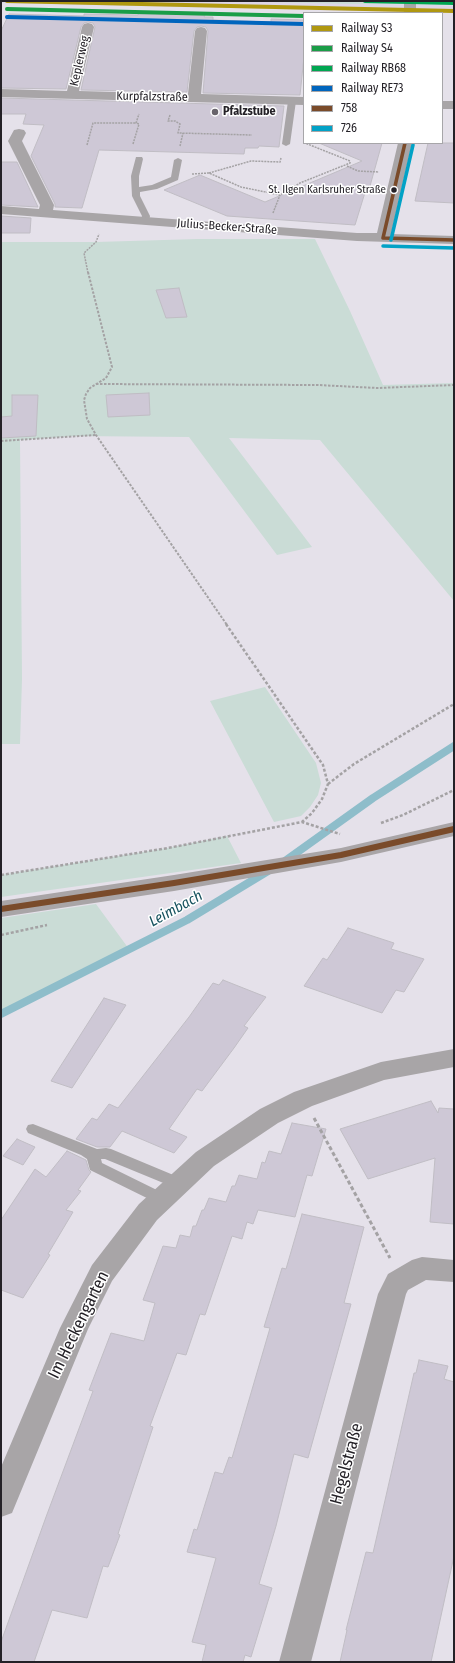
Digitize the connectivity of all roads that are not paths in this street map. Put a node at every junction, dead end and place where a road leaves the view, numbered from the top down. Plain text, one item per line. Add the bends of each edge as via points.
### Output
1 (88, 27) dead end
2 (202, 31) dead end
3 (1, 93) edge
4 (72, 95) junction
5 (194, 98) junction
6 (298, 101) edge
7 (443, 105) edge
8 (454, 105) edge
9 (19, 133) dead end
10 (286, 144) road end
11 (405, 144) edge
12 (139, 159) dead end
13 (178, 160) dead end
14 (136, 190) junction
15 (1, 210) edge
16 (45, 213) junction
17 (145, 221) junction
18 (383, 238) junction
19 (454, 240) edge
20 (454, 829) edge
21 (1, 909) edge
22 (454, 1058) edge
23 (170, 1191) junction
24 (454, 1271) edge
25 (3, 1493) edge
26 (295, 1662) edge

1 - 4 street, Keplerweg
2 - 5 street
3 - 4 street, Kurpfalzstraße
4 - 5 street, Kurpfalzstraße
5 - 6 street, Kurpfalzstraße
6 - 10 lane
7 - 8 street
9 - 16 street via 15,141 47,205
11 - 18 street
12 - 14 lane via 135,176
13 - 14 lane via 175,178 154,187
14 - 17 lane via 137,199 146,216
15 - 16 street, Julius-Becker-Straße
16 - 17 street, Julius-Becker-Straße
17 - 18 street, Julius-Becker-Straße
18 - 19 street, Julius-Becker-Straße
20 - 21 main road via 341,855
22 - 23 street, Im Heckengarten via 381,1071 303,1098 269,1116 205,1159
23 - 23 lane via 95,1166 94,1156 33,1129 96,1155 106,1153
23 - 25 street, Im Heckengarten via 148,1212 102,1273 74,1328
24 - 26 street, Hegelstraße via 422,1268 398,1282 392,1294

